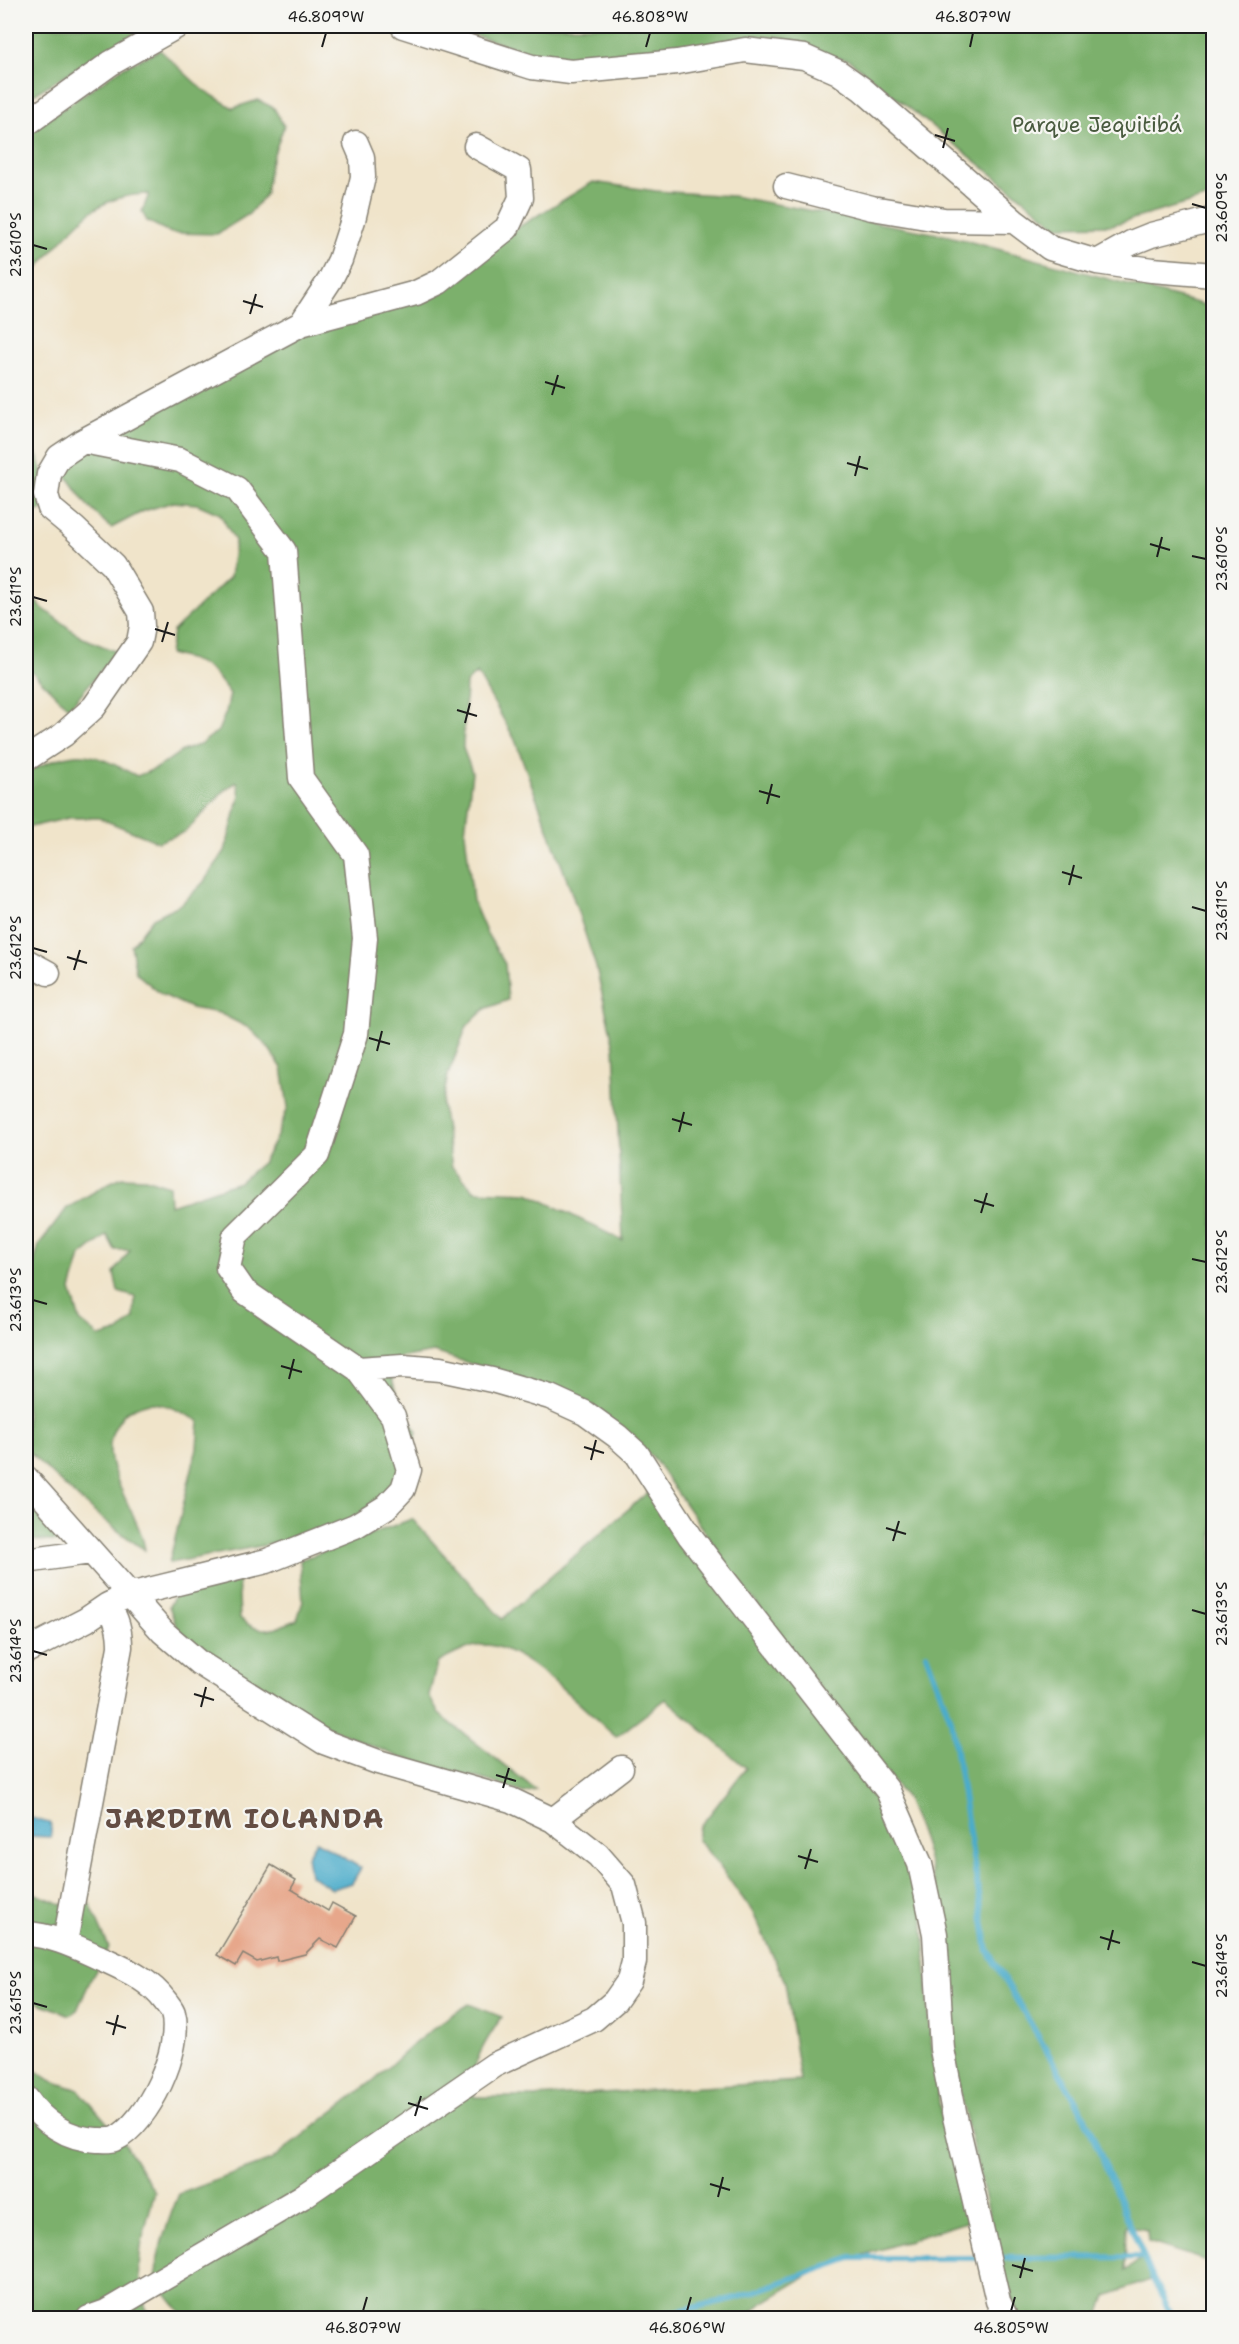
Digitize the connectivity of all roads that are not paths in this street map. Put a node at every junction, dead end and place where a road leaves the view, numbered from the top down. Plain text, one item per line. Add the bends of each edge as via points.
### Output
1 (177, 26) edge
2 (403, 26) edge
3 (26, 124) edge
4 (356, 143) dead end
5 (476, 146) dead end
6 (786, 186) dead end
7 (1214, 219) edge
8 (1020, 226) junction
9 (1097, 262) junction
10 (1214, 275) edge
11 (301, 324) junction
12 (83, 441) junction
13 (26, 759) edge
14 (26, 961) edge
15 (48, 973) dead end
16 (358, 1369) junction
17 (26, 1478) edge
18 (90, 1552) junction
19 (26, 1561) edge
20 (119, 1600) junction
21 (26, 1652) edge
22 (621, 1768) dead end
23 (553, 1820) junction
24 (26, 1934) edge
25 (65, 1942) junction
26 (26, 2098) edge
27 (1002, 2310) edge
28 (89, 2319) edge

1 - 3 street via 111,63
2 - 8 street via 532,67 571,72 677,62 745,50 804,57 862,88
4 - 11 street via 362,157 363,177 353,220 340,260
5 - 11 street via 519,170 521,198 507,228 439,282 416,293
6 - 8 street via 872,208 944,220
7 - 9 street via 1131,243
8 - 9 street via 1050,248
9 - 10 street
11 - 12 street
12 - 13 street via 59,457 49,474 46,495 50,508 113,565 141,612 142,626 139,642 94,707 63,735
12 - 16 street via 180,460 237,489 284,551 302,778 356,855 365,938 356,1034 317,1155 235,1236 228,1268 244,1291
14 - 15 street
16 - 20 street via 393,1416 409,1470 403,1489 386,1507 355,1526 267,1561
16 - 27 street via 412,1366 492,1380 550,1397 585,1413 617,1436 637,1455 690,1536 888,1791 920,1864 935,1934 942,2049
17 - 18 street
18 - 19 street
18 - 20 street
20 - 21 street
20 - 23 street via 198,1662 324,1742 378,1762 511,1800
20 - 25 street via 116,1617 120,1647
22 - 23 street
23 - 28 street via 598,1855 624,1885 634,1923 634,1962 629,1981 615,2001 594,2019 494,2065 302,2197
24 - 25 street
25 - 26 street via 132,1972 157,1990 173,2012 174,2039 167,2067 152,2101 114,2140 82,2140 51,2125

